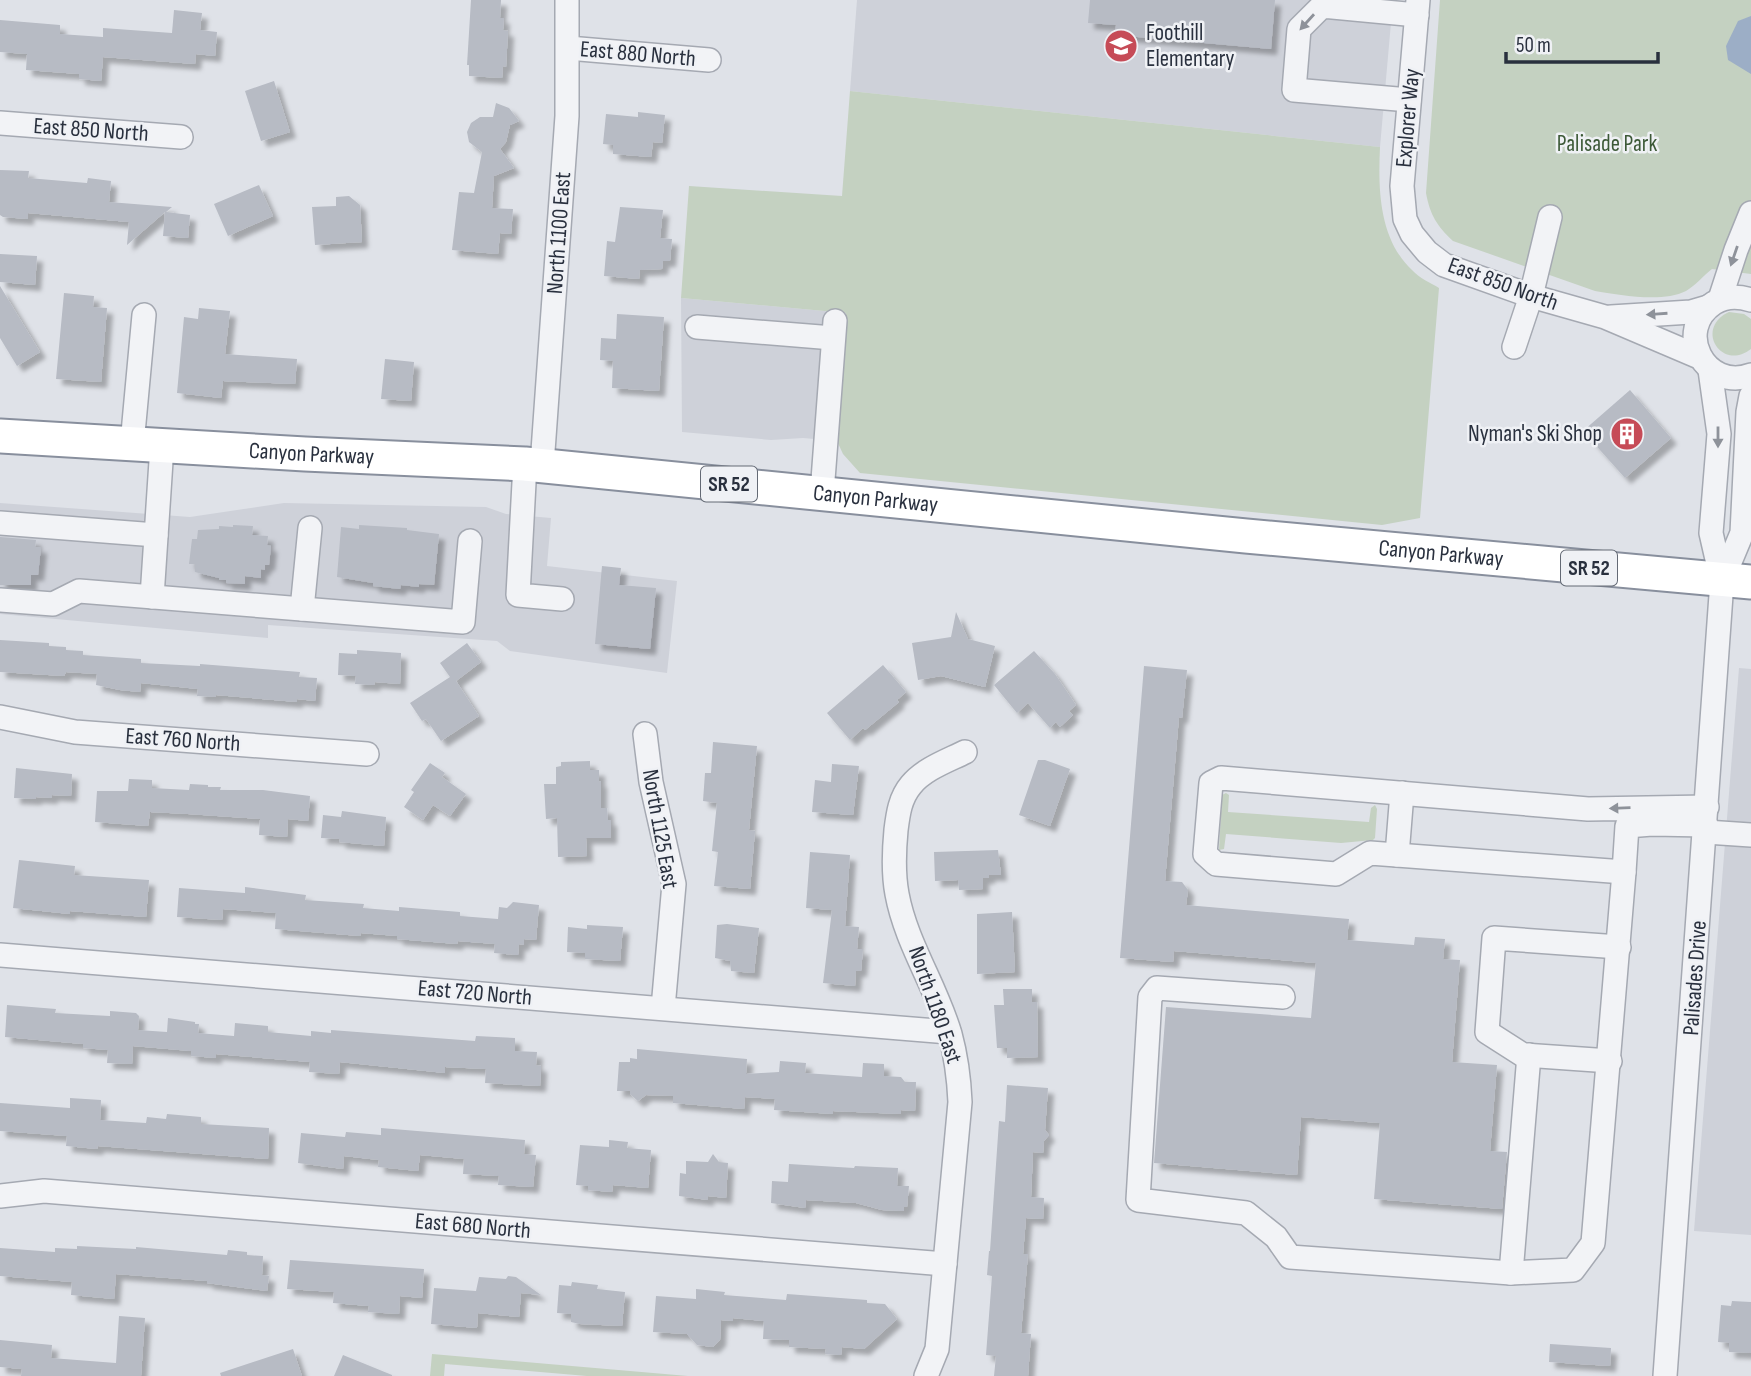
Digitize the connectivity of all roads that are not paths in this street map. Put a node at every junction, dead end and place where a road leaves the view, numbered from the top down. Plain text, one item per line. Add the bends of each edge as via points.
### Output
1 (567, 0) edge
2 (1417, 7) edge
3 (568, 48) junction
4 (709, 60) dead end
5 (1409, 100) junction
6 (0, 123) edge
7 (181, 137) dead end
8 (1751, 213) edge
9 (1550, 217) dead end
10 (1412, 234) joint
11 (1531, 296) junction
12 (1751, 300) edge
13 (1714, 303) junction
14 (144, 316) dead end
15 (1605, 317) junction
16 (697, 327) dead end
17 (1514, 347) dead end
18 (1704, 363) junction
19 (1751, 375) edge
20 (1751, 396) edge
21 (0, 436) edge
22 (147, 445) junction
23 (533, 465) junction
24 (822, 493) junction
25 (0, 523) edge
26 (310, 528) dead end
27 (156, 535) junction
28 (470, 541) dead end
29 (1736, 581) edge
30 (152, 597) junction
31 (562, 599) dead end
32 (0, 600) edge
33 (302, 609) junction
34 (0, 717) edge
35 (645, 733) dead end
36 (965, 752) dead end
37 (368, 754) dead end
38 (1402, 793) junction
39 (1706, 821) junction
40 (1751, 835) edge
41 (1397, 855) junction
42 (1624, 872) junction
43 (1619, 947) junction
44 (0, 955) edge
45 (1283, 997) dead end
46 (663, 1008) junction
47 (949, 1032) junction
48 (1529, 1055) junction
49 (1610, 1061) junction
50 (0, 1196) edge
51 (946, 1264) junction
52 (1511, 1273) junction
53 (926, 1376) edge
54 (1665, 1376) edge

1 - 3 street, North 1100 East
2 - 5 street, Explorer Way
2 -> 5 street via 1322,6 1299,29 1294,90
3 - 4 street, East 880 North
3 - 23 street, North 1100 East via 564,173
5 - 10 street, Explorer Way via 1402,186
6 - 7 street, East 850 North
8 -> 13 street, Palisades Drive
9 - 11 street
10 - 11 street, East 850 North via 1444,265
11 - 15 street, East 850 North
11 - 17 street
12 - 13 street, East 850 North via 1734,297
13 -> 15 street, East 850 North via 1691,312
13 - 18 street, Palisades Drive via 1695,330 1695,344
14 - 22 street
15 - 18 street, East 850 North
16 - 24 street via 834,329
18 - 19 street, East 850 North via 1732,378
18 -> 29 street, Palisades Drive via 1719,434 1710,533
20 - 29 street, Palisades Drive
21 - 22 highway, Canyon Parkway / SR 52
22 - 23 highway, Canyon Parkway / SR 52
22 - 27 street
23 - 24 highway, Canyon Parkway / SR 52
23 - 31 street, North 1100 East via 518,595
24 - 29 highway, Canyon Parkway / SR 52
25 - 27 street
26 - 33 street
27 - 30 street
28 - 33 street via 463,622
29 - 39 street, Palisades Drive
30 - 32 street via 79,591 53,604
30 - 33 street
34 - 37 street, East 760 North via 75,732
35 - 46 street, North 1125 East via 674,884
36 - 47 street, North 1180 East via 922,774 911,785 898,814 896,837 895,881 902,915
39 -> 38 street
38 - 41 street
38 - 41 street via 1221,778 1211,783 1205,854 1216,864 1336,874 1370,853
39 - 40 street
39 - 42 street via 1626,827
39 - 54 street, Palisades Drive
41 - 42 street
42 - 43 street
43 - 48 street via 1494,938 1487,1032
43 - 49 street
44 - 46 street, East 720 North
45 - 52 street via 1157,988 1150,997 1138,1200 1247,1213 1276,1237 1290,1257
46 - 47 street, East 720 North
47 - 51 street, North 1180 East via 960,1102
48 - 49 street
48 - 52 street
49 - 52 street via 1593,1243 1573,1270
50 - 51 street, East 680 North via 44,1191
51 - 53 street, North 1180 East via 937,1349

